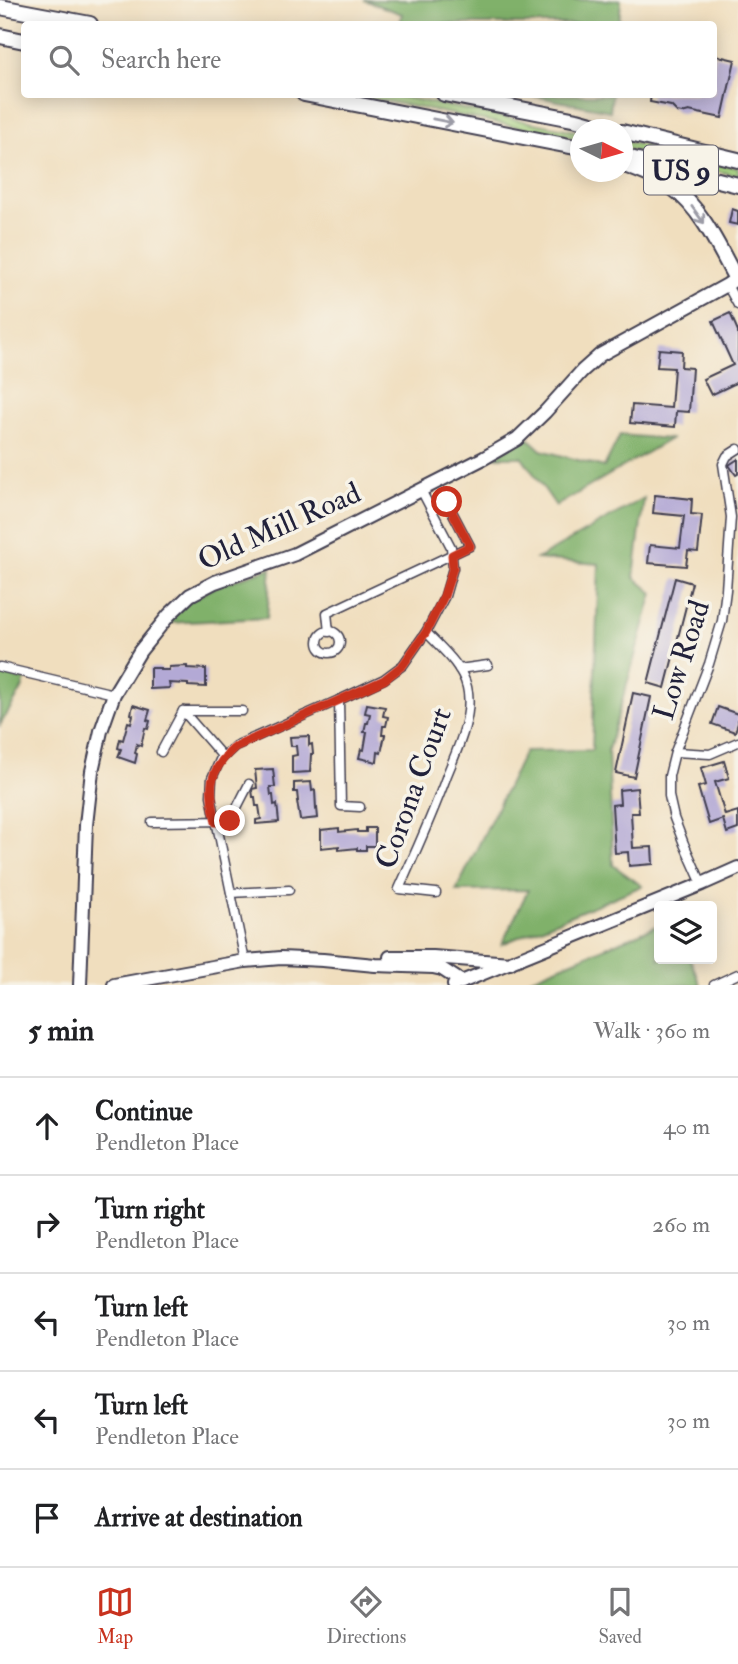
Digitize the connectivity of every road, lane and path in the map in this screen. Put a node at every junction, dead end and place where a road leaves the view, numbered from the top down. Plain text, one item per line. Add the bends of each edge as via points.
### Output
1 (0, 7) edge
2 (74, 21) edge
3 (0, 36) edge
4 (21, 40) edge
5 (324, 98) edge
6 (464, 98) edge
7 (572, 119) edge
8 (633, 135) edge
9 (570, 146) edge
10 (633, 159) edge
11 (738, 160) edge
12 (633, 168) edge
13 (738, 185) edge
14 (734, 280) edge
15 (738, 305) edge
16 (738, 449) edge
17 (421, 490) junction
18 (447, 502) dead end
19 (452, 555) junction
20 (733, 561) edge
21 (329, 632) dead end
22 (426, 632) junction
23 (488, 665) dead end
24 (0, 667) edge
25 (458, 669) junction
26 (114, 694) junction
27 (338, 700) junction
28 (183, 711) junction
29 (242, 711) dead end
30 (738, 742) edge
31 (161, 752) dead end
32 (675, 752) junction
33 (223, 757) junction
34 (249, 784) dead end
35 (360, 807) dead end
36 (152, 822) dead end
37 (216, 822) junction
38 (738, 868) edge
39 (702, 884) junction
40 (289, 890) dead end
41 (231, 892) junction
42 (436, 893) dead end
43 (323, 960) junction
44 (245, 961) junction
45 (510, 963) junction
46 (738, 974) edge
47 (458, 984) edge
48 (80, 985) edge
49 (114, 985) edge
50 (714, 985) edge

1 - 2 highway
3 - 4 highway
5 -> 9 highway
6 - 7 highway, US 9
8 - 11 highway, US 9
10 - 13 highway, US 9
12 -> 14 highway via 674,189 690,203
14 - 15 street
14 - 17 street, Old Mill Road via 600,355 517,439
16 - 20 street, Low Road via 723,464
17 - 19 street
17 - 26 street, Old Mill Road via 295,554 190,594 140,651
18 - 19 street via 470,546
19 - 21 street via 327,613
19 - 22 street via 444,596
20 - 32 street, Low Road via 709,664
22 - 25 street, Corona Court
22 - 27 street via 403,665 384,680
23 - 25 street, Corona Court
24 - 26 street
25 - 42 street, Corona Court via 467,687 468,708 460,743 399,889
26 - 48 street, Old Mill Road via 92,771
27 - 33 street via 235,747
27 - 35 street via 341,806
28 - 29 street
28 - 31 street
28 - 33 street
30 - 32 street via 710,754
32 - 39 street, Low Road via 669,796
33 - 37 street via 212,778
34 - 37 street via 230,821
36 - 37 street
37 - 41 street
38 - 39 street
39 - 45 street
40 - 41 street
41 - 44 street
43 - 44 street
43 - 45 street via 433,957
43 - 47 street via 433,967
44 - 49 street
45 - 47 street
46 - 50 street

